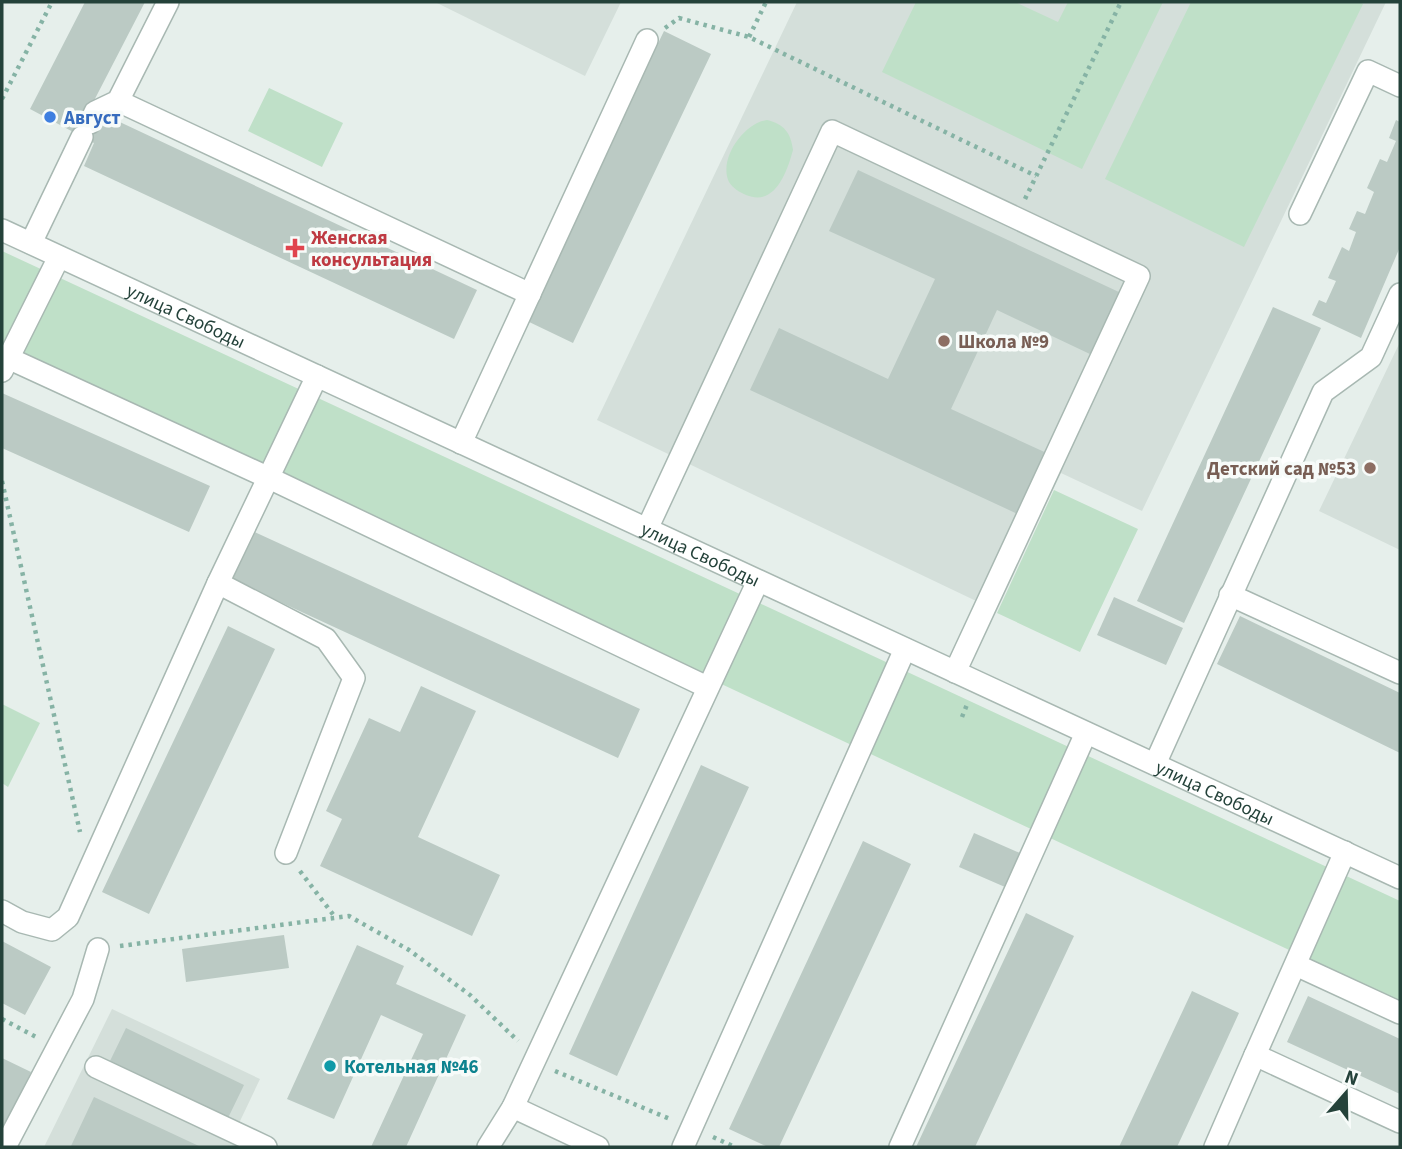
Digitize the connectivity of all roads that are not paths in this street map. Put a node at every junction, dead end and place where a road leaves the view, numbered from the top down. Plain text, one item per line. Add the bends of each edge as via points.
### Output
1 (168, 2) edge
2 (647, 40) road end
3 (1400, 86) edge
4 (118, 101) junction
5 (1300, 214) dead end
6 (2, 230) edge
7 (31, 243) junction
8 (59, 257) junction
9 (530, 294) junction
10 (1400, 294) edge
11 (5, 364) edge
12 (317, 376) junction
13 (461, 443) junction
14 (267, 477) junction
15 (647, 529) junction
16 (758, 580) junction
17 (218, 583) junction
18 (1230, 595) junction
19 (905, 649) junction
20 (955, 672) junction
21 (1400, 673) edge
22 (707, 687) junction
23 (1086, 733) junction
24 (1155, 764) junction
25 (1345, 852) junction
26 (286, 853) road end
27 (1400, 878) edge
28 (2, 911) edge
29 (98, 948) road end
30 (1296, 965) junction
31 (1400, 1013) edge
32 (1255, 1055) junction
33 (96, 1068) dead end
34 (513, 1107) junction
35 (1400, 1122) edge
36 (5, 1147) edge
37 (266, 1147) edge
38 (488, 1147) edge
39 (598, 1147) edge
40 (683, 1147) edge
41 (900, 1147) edge
42 (1215, 1147) edge

1 - 4 street
2 - 9 street
3 - 5 street via 1368,71
4 - 7 street via 95,112
4 - 9 street
6 - 7 street, улица Свободы
7 - 8 street, улица Свободы
8 - 11 street
8 - 12 street, улица Свободы
9 - 13 street
10 - 18 street via 1371,356 1322,392
11 - 14 street
12 - 13 street, улица Свободы
12 - 14 street
13 - 15 street, улица Свободы
14 - 17 street
14 - 22 street
15 - 16 street, улица Свободы
15 - 20 street via 832,131 1139,276
16 - 19 street, улица Свободы
16 - 22 street
17 - 26 street via 326,639 354,678
17 - 28 street via 68,916 52,930
18 - 21 street
18 - 24 street
19 - 20 street, улица Свободы
19 - 40 street
20 - 23 street, улица Свободы
22 - 34 street
23 - 24 street, улица Свободы
23 - 41 street
24 - 25 street, улица Свободы
25 - 27 street, улица Свободы
25 - 30 street
29 - 36 street via 83,999
30 - 31 street
30 - 32 street
32 - 35 street
32 - 42 street
33 - 37 street
34 - 38 street
34 - 39 street

